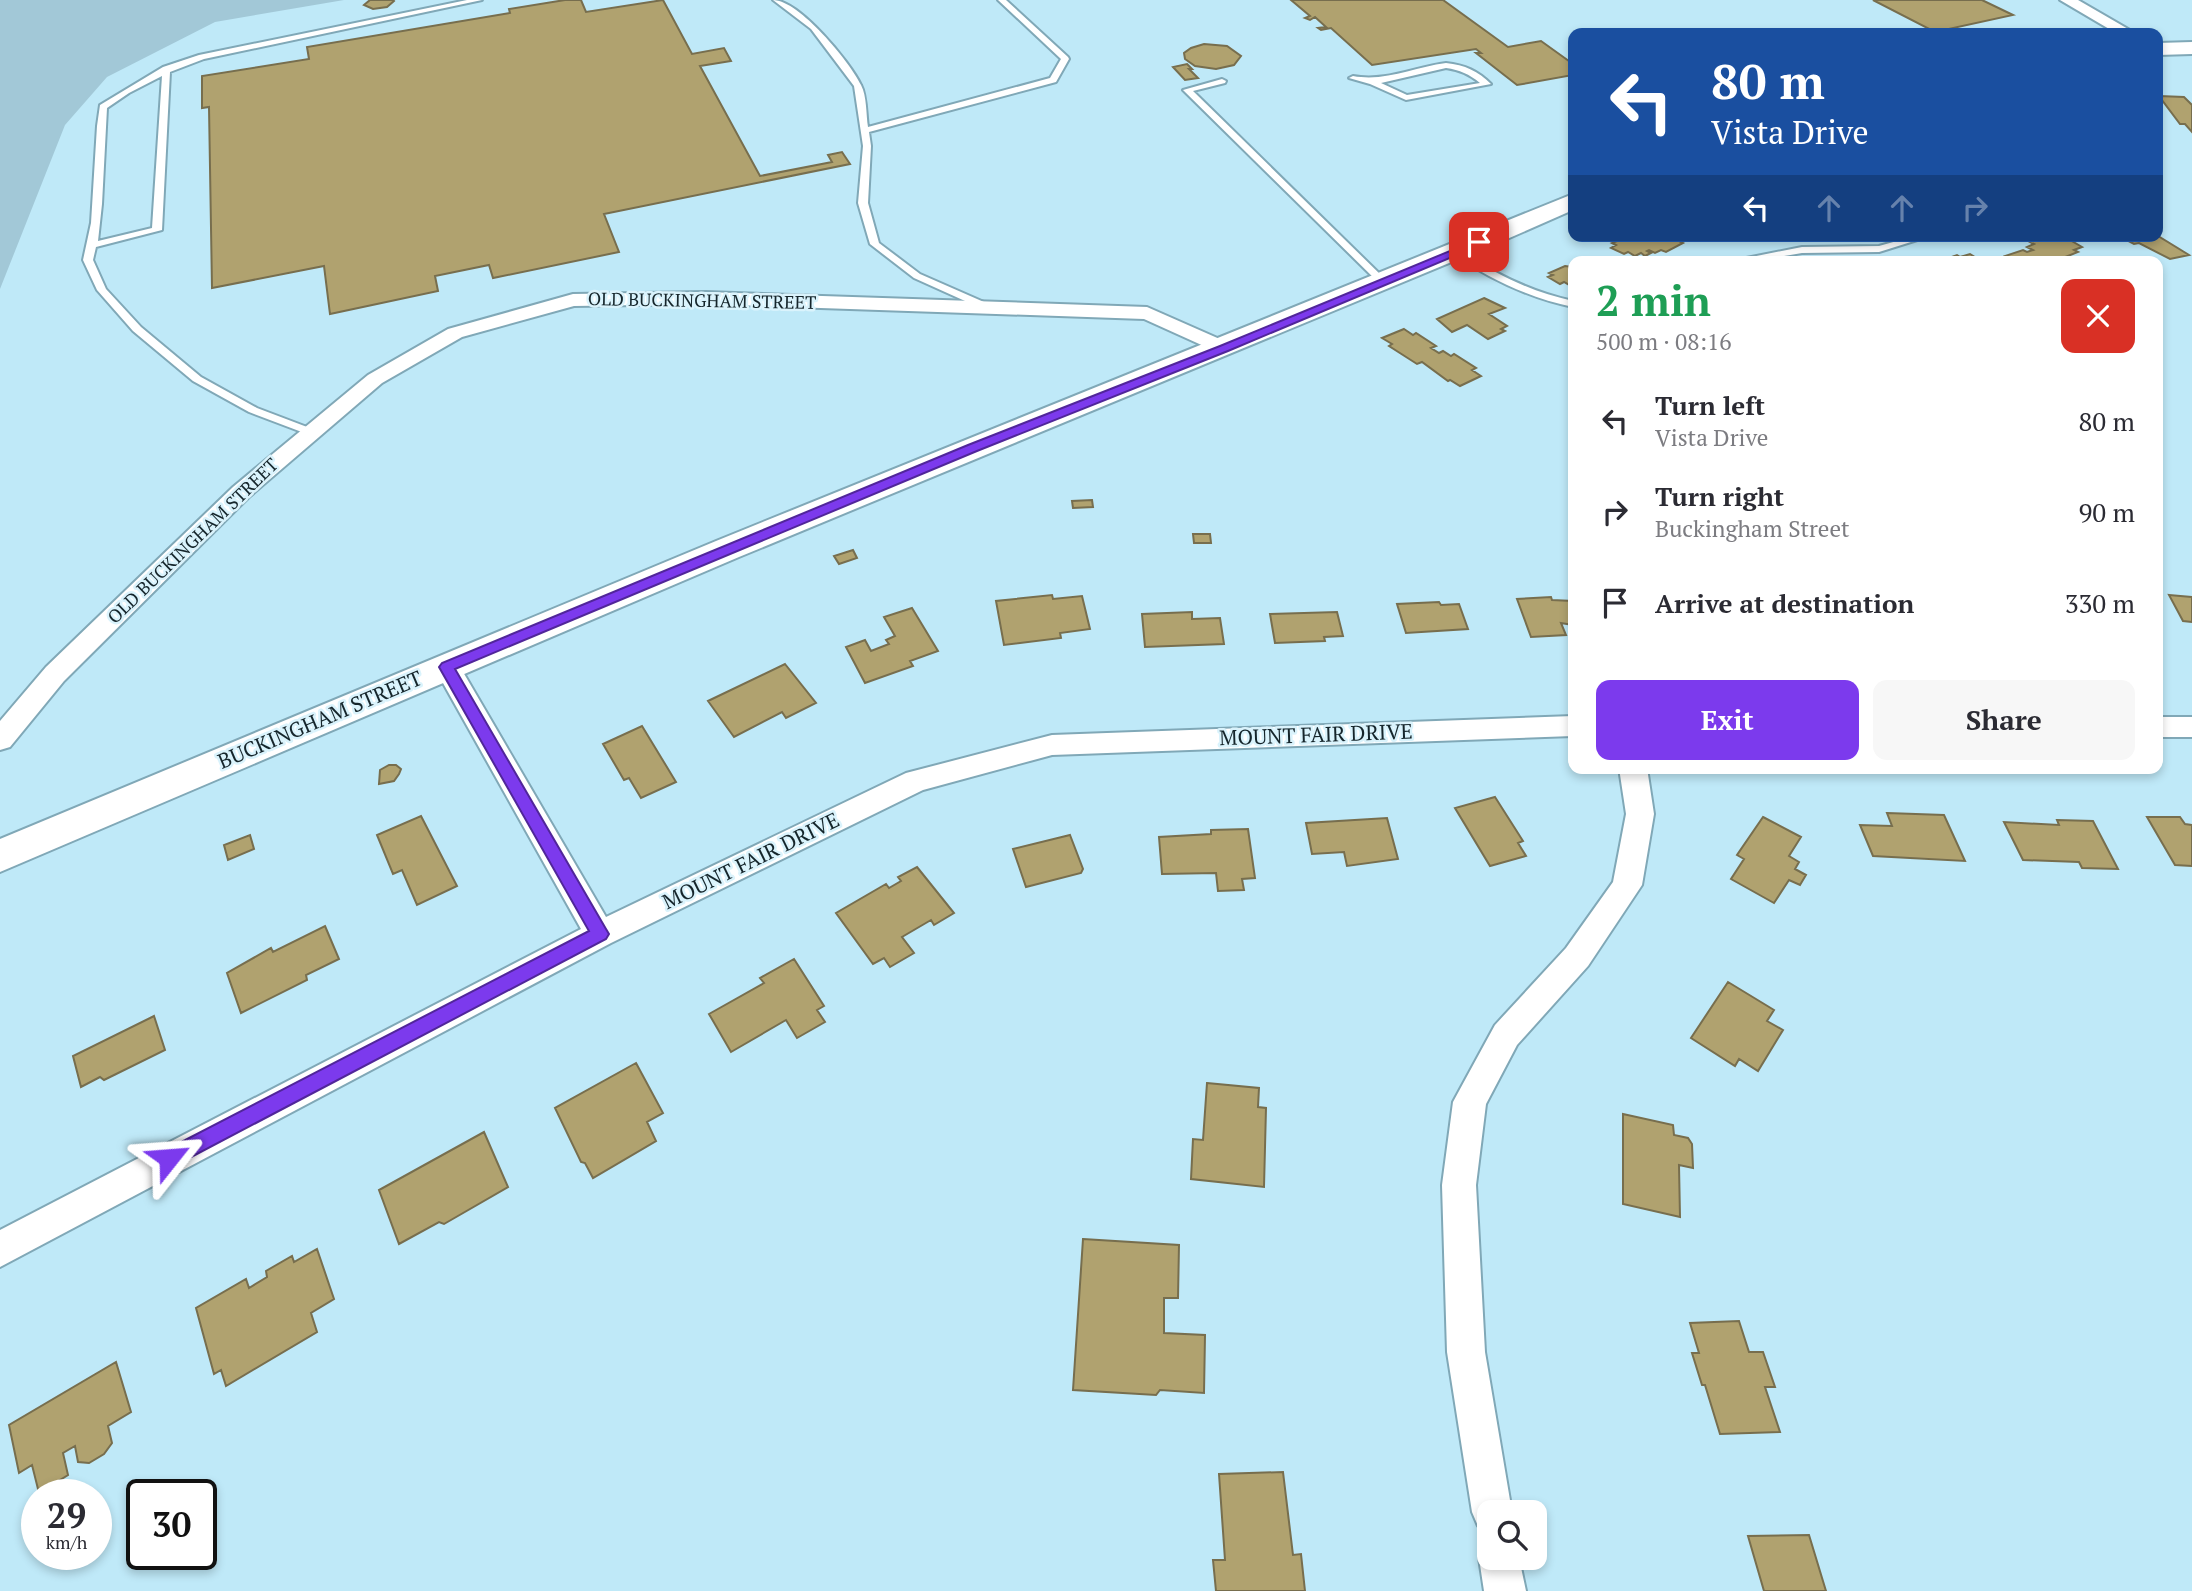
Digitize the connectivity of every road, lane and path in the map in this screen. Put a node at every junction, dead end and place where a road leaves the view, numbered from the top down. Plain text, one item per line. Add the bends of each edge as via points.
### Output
1 (478, 0) edge
2 (777, 0) edge
3 (1002, 0) edge
4 (2067, 0) edge
5 (2118, 28) edge
6 (2192, 48) edge
7 (2163, 49) edge
8 (166, 69) junction
9 (1353, 78) dead end
10 (1222, 80) dead end
11 (1374, 82) junction
12 (865, 131) junction
13 (1568, 203) edge
14 (1904, 242) edge
15 (93, 245) junction
16 (1456, 253) junction
17 (1795, 256) edge
18 (1383, 282) junction
19 (1568, 303) edge
20 (990, 308) junction
21 (1224, 348) junction
22 (311, 432) junction
23 (447, 667) junction
24 (1568, 726) edge
25 (2163, 727) edge
26 (2192, 727) edge
27 (0, 740) edge
28 (1634, 774) edge
29 (0, 856) edge
30 (600, 934) junction
31 (0, 1249) edge
32 (1490, 1500) edge
33 (1501, 1570) edge
34 (1505, 1591) edge

1 - 8 lane via 202,57
2 - 12 lane via 814,27 858,86
3 - 12 lane via 1065,59 1053,80
4 - 5 street
6 - 7 main road
8 - 15 lane via 103,107
8 - 15 lane via 157,230
9 - 11 lane
10 - 18 lane via 1187,90
11 - 11 lane via 1458,65 1474,70 1488,83 1406,98
12 - 20 lane via 863,203 875,244 917,276
13 - 16 main road, BUCKINGHAM STREET
14 - 17 lane via 1879,249
15 - 22 lane via 88,260 102,290 137,329 197,379 253,410
16 - 18 main road, BUCKINGHAM STREET
16 - 19 lane via 1489,275 1546,299
18 - 21 main road, BUCKINGHAM STREET
20 - 21 street, OLD BUCKINGHAM STREET via 1147,313
20 - 22 street, OLD BUCKINGHAM STREET via 706,298 573,300 455,333 375,379
21 - 23 main road, BUCKINGHAM STREET
22 - 27 street, OLD BUCKINGHAM STREET via 241,492 55,674
23 - 29 main road, BUCKINGHAM STREET
23 - 30 street
24 - 30 street, MOUNT FAIR DRIVE via 1052,745 916,781
25 - 26 street
28 - 32 street via 1640,814 1627,886 1577,957 1506,1035 1470,1102 1459,1185 1465,1352
30 - 31 street, MOUNT FAIR DRIVE
33 - 34 street

